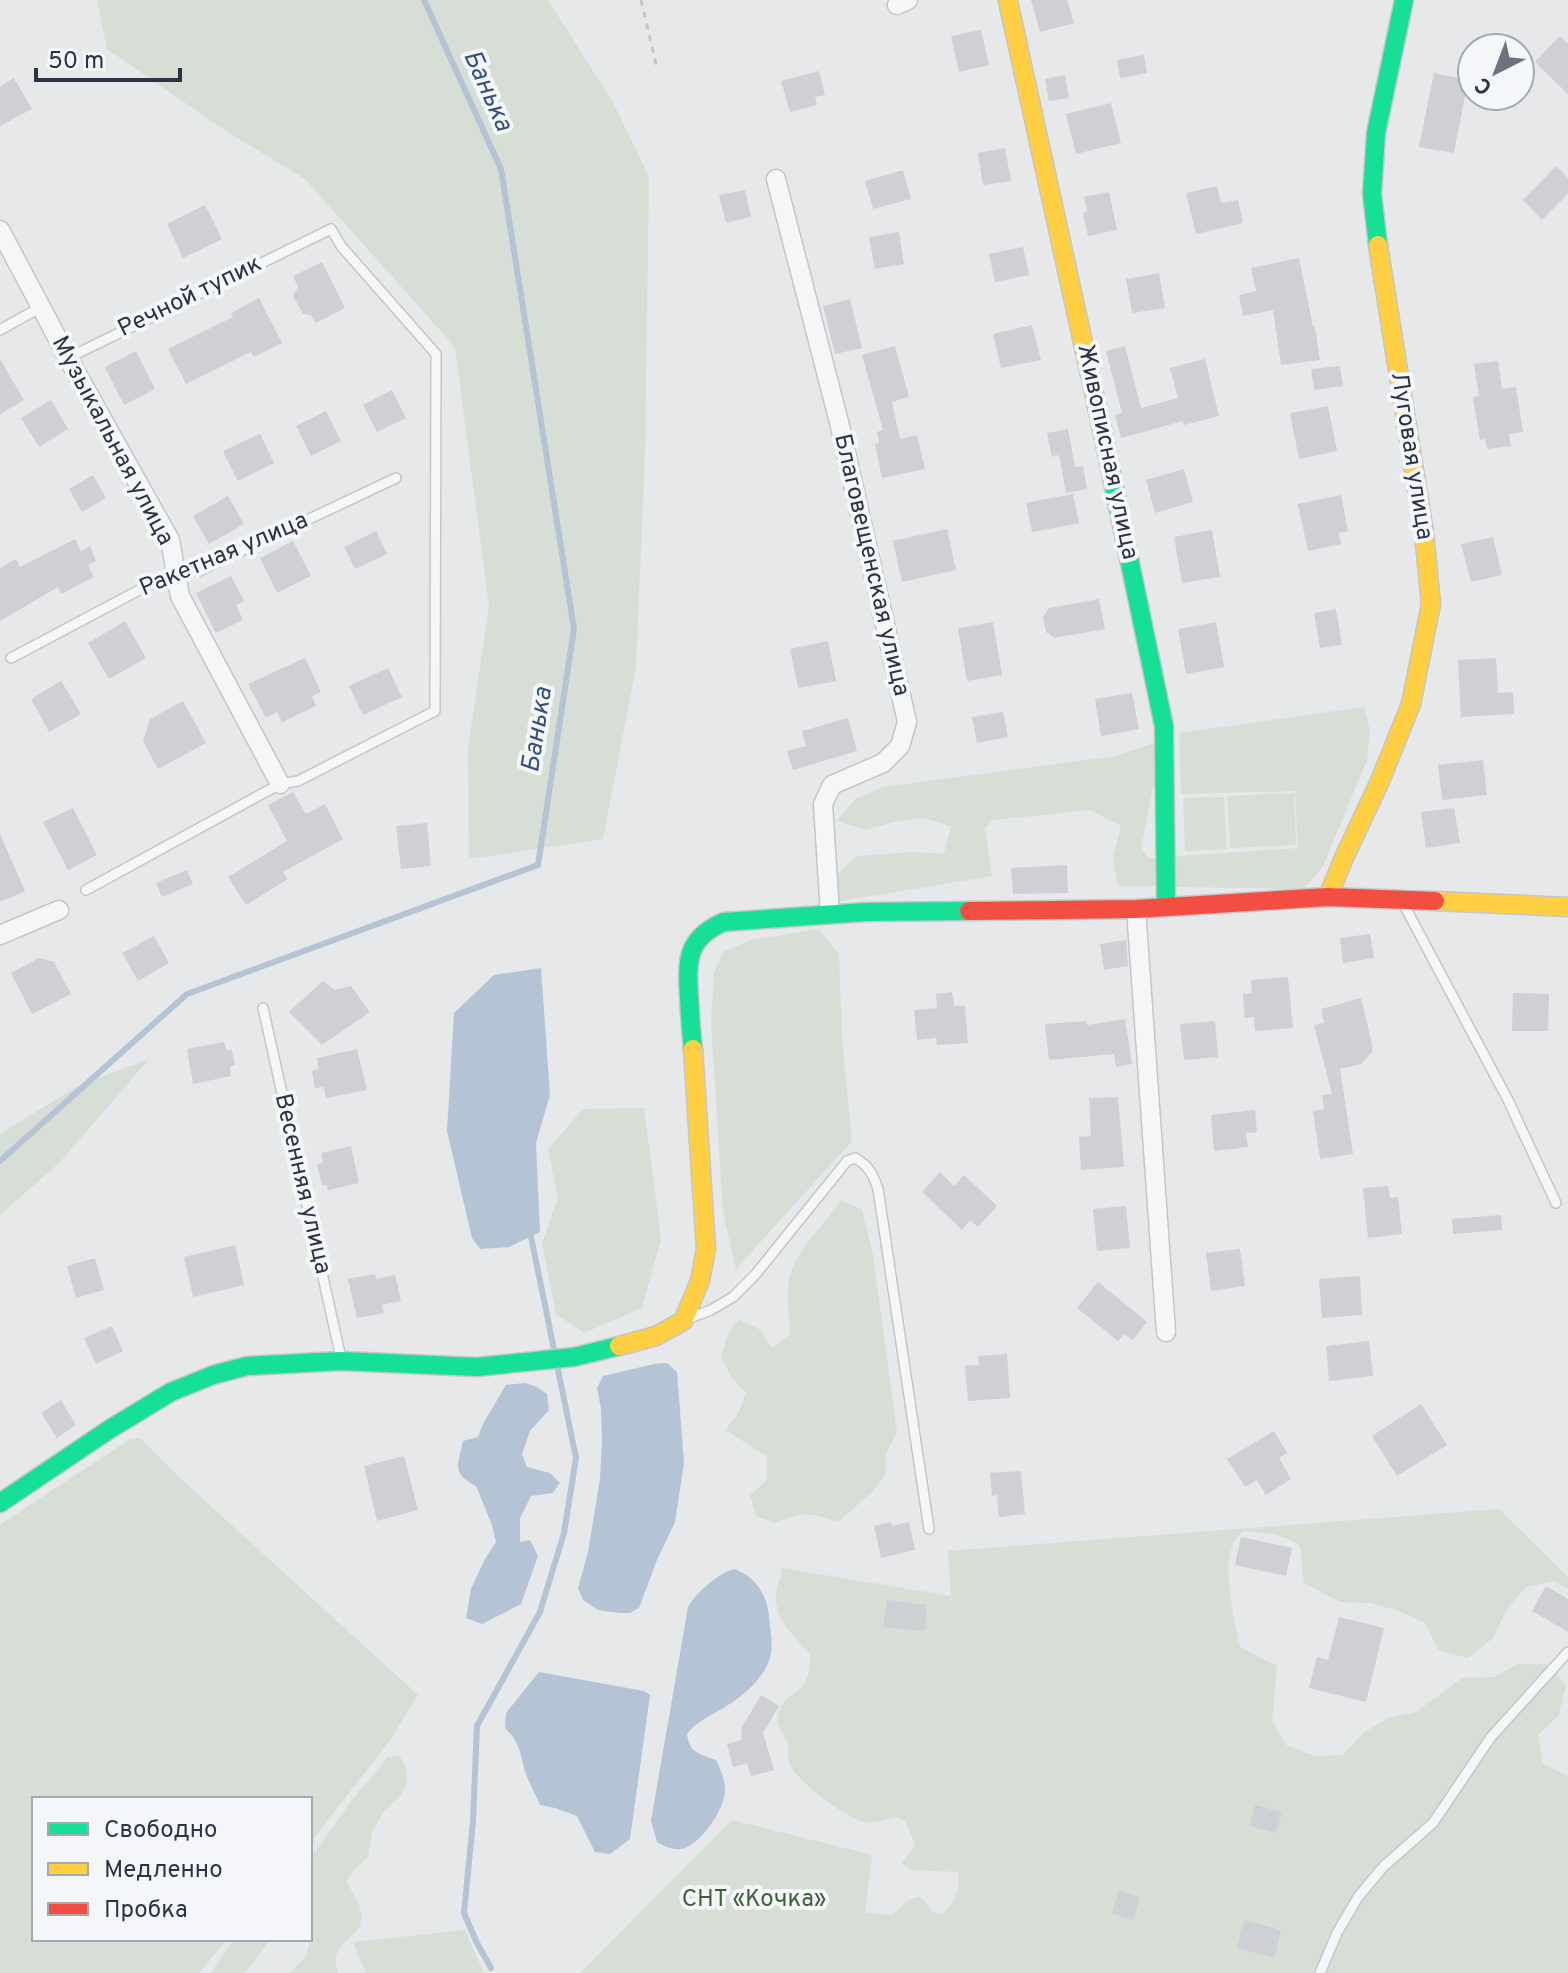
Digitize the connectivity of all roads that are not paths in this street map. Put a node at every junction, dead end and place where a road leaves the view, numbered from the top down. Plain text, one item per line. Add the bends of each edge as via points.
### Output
1 (1404, 0) edge
2 (1008, 1) edge
3 (776, 179) dead end
4 (0, 230) edge
5 (41, 307) junction
6 (0, 330) edge
7 (68, 358) junction
8 (396, 478) dead end
9 (175, 571) junction
10 (11, 658) dead end
11 (280, 784) junction
12 (86, 890) dead end
13 (1328, 897) junction
14 (1402, 902) junction
15 (1166, 907) junction
16 (1568, 907) edge
17 (1136, 909) junction
18 (59, 910) dead end
19 (830, 914) junction
20 (0, 935) edge
21 (263, 1008) dead end
22 (1556, 1203) dead end
23 (683, 1321) junction
24 (1166, 1332) dead end
25 (341, 1361) junction
26 (0, 1503) edge
27 (929, 1529) dead end
28 (1568, 1652) edge
29 (1320, 1973) edge

1 - 13 street, Луговая улица via 1376,133 1372,194 1431,604 1411,704
2 - 15 street, Живописная улица via 1164,726
3 - 19 street, Благовещенская улица via 839,422 907,722 900,746 883,763 832,785 823,804
4 - 5 street, Музыкальная улица
5 - 6 lane
5 - 7 street, Музыкальная улица
7 - 9 street, Музыкальная улица via 170,540
7 - 11 lane, Речной тупик via 331,229 436,354 435,711 298,781
8 - 9 lane, Ракетная улица via 199,571
9 - 10 lane, Ракетная улица
9 - 11 street, Музыкальная улица via 180,596
11 - 12 lane
13 - 14 street
13 - 15 street
14 - 16 street
14 - 22 lane via 1508,1100
15 - 17 street
17 - 19 street
17 - 24 street
18 - 20 street
19 - 23 street via 724,922 710,927 692,949 687,966 706,1249 700,1281
21 - 25 lane, Весенняя улица
23 - 25 street via 656,1336 574,1357 477,1367
23 - 27 lane via 733,1297 847,1161 863,1163 878,1189
25 - 26 street via 247,1366 171,1392
28 - 29 lane via 1491,1737 1433,1823 1358,1897

